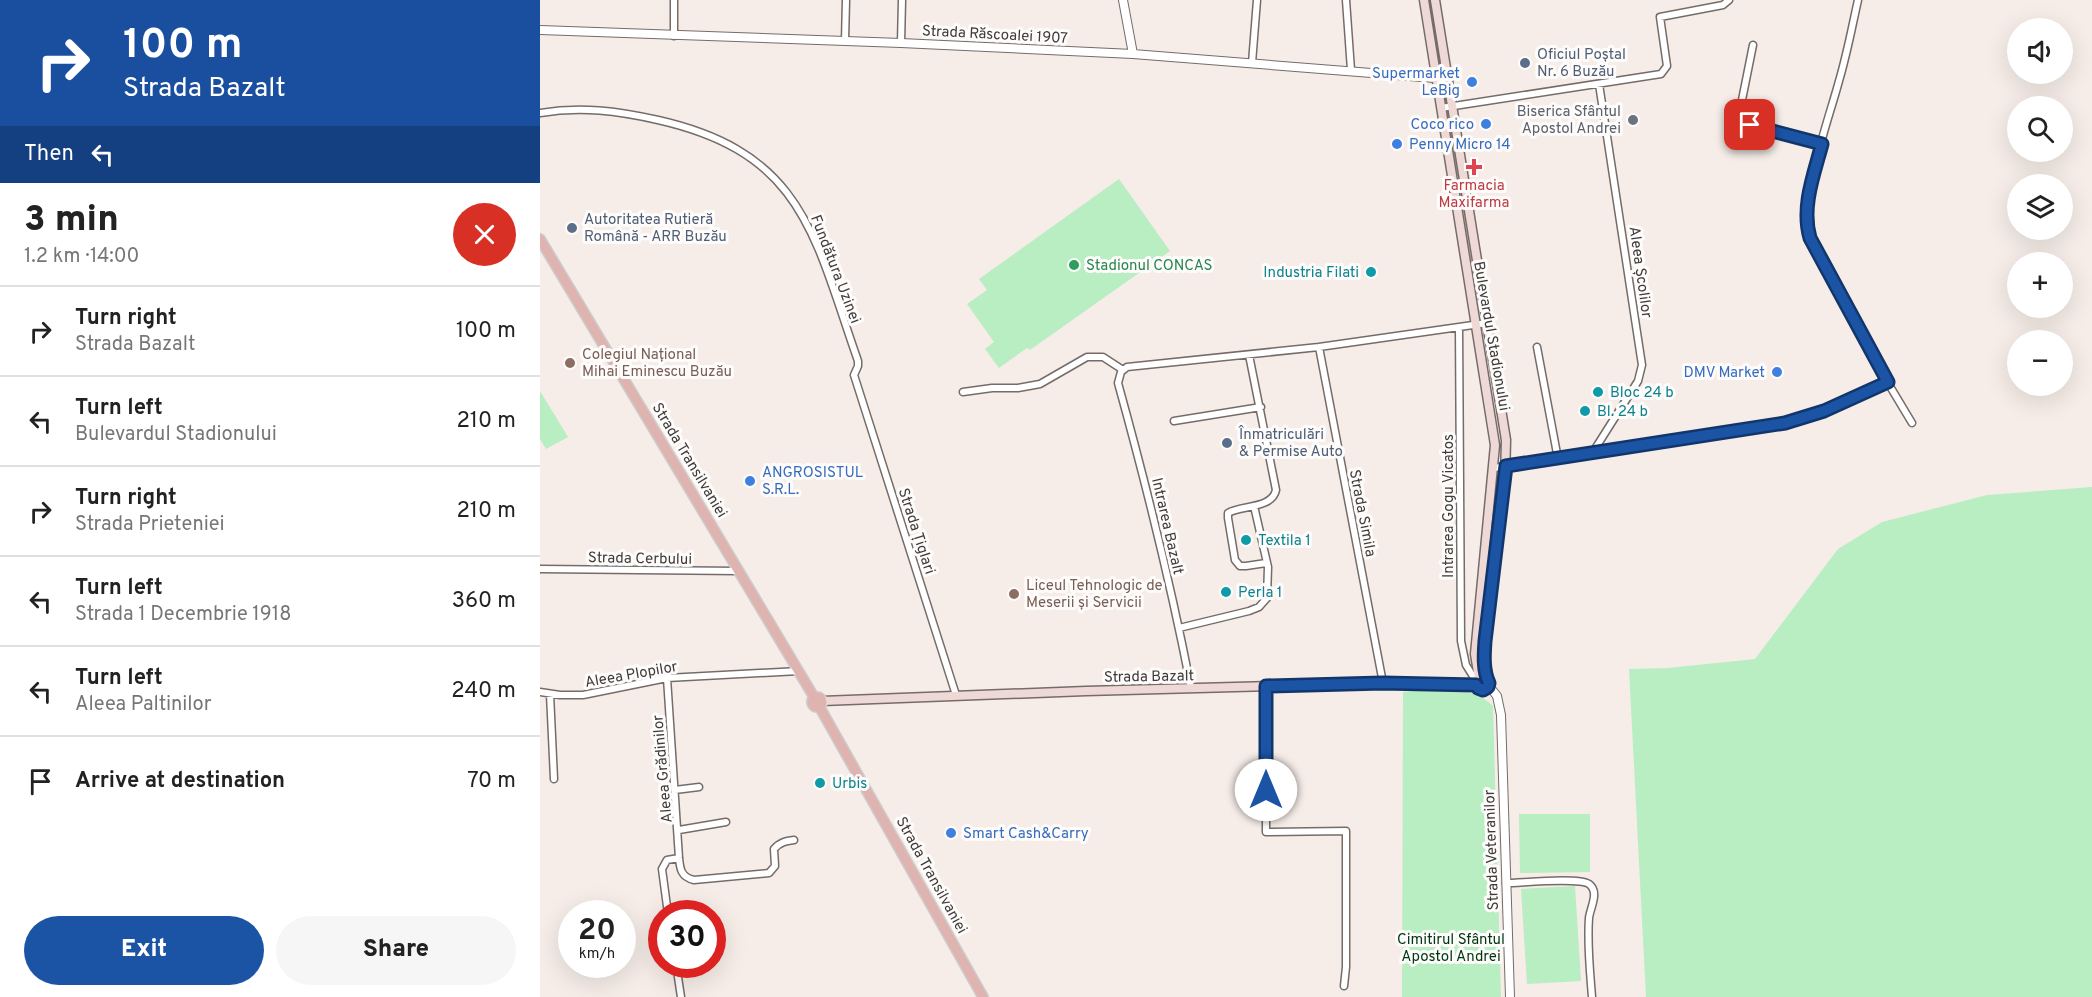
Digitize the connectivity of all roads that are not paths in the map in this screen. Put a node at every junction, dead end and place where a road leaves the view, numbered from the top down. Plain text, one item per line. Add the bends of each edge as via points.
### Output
1 (674, 0) edge
2 (846, 0) edge
3 (902, 0) edge
4 (1123, 0) edge
5 (1257, 0) edge
6 (1346, 0) edge
7 (1424, 0) edge
8 (1435, 0) edge
9 (1729, 0) edge
10 (1858, 0) edge
11 (540, 30) edge
12 (674, 36) junction
13 (845, 41) junction
14 (901, 43) junction
15 (1753, 45) dead end
16 (1132, 54) junction
17 (1252, 63) junction
18 (1351, 70) junction
19 (1437, 79) junction
20 (1447, 79) junction
21 (1599, 84) junction
22 (1452, 106) junction
23 (1441, 108) junction
24 (540, 113) edge
25 (1822, 144) junction
26 (540, 239) edge
27 (1487, 323) junction
28 (1475, 325) junction
29 (1459, 327) junction
30 (1319, 347) junction
31 (1537, 347) dead end
32 (1249, 355) junction
33 (1122, 371) junction
34 (854, 375) joint
35 (1888, 382) junction
36 (963, 392) dead end
37 (1261, 407) junction
38 (1174, 422) dead end
39 (1912, 423) dead end
40 (1593, 453) junction
41 (1558, 459) junction
42 (1506, 466) junction
43 (1494, 468) junction
44 (1254, 506) junction
45 (1266, 563) junction
46 (540, 569) edge
47 (739, 571) junction
48 (1179, 628) junction
49 (799, 671) junction
50 (667, 678) junction
51 (1383, 683) junction
52 (1482, 683) junction
53 (1266, 686) junction
54 (1191, 688) junction
55 (540, 692) edge
56 (550, 694) junction
57 (956, 695) junction
58 (819, 701) junction
59 (554, 779) dead end
60 (699, 787) dead end
61 (675, 790) junction
62 (726, 822) dead end
63 (679, 830) junction
64 (794, 840) dead end
65 (679, 858) junction
66 (1506, 883) junction
67 (666, 900) edge
68 (678, 978) edge
69 (1344, 986) dead end
70 (681, 997) edge
71 (983, 997) edge
72 (1510, 997) edge
73 (1592, 997) edge

1 - 12 street
2 - 13 street
3 - 14 street
4 - 16 street
5 - 17 street
6 - 18 street
7 - 19 main road, Bulevardul Stadionului
8 - 20 main road, Bulevardul Stadionului
9 - 21 street via 1723,5 1660,17 1667,66 1661,74
10 - 25 street
11 - 12 street, Strada Răscoalei 1907
12 - 13 street, Strada Răscoalei 1907
13 - 14 street, Strada Răscoalei 1907
14 - 16 street, Strada Răscoalei 1907
15 - 25 street via 1740,110 1743,119 1750,125
16 - 17 street, Strada Răscoalei 1907
17 - 18 street, Strada Răscoalei 1907
18 - 19 street, Strada Răscoalei 1907
19 - 20 street, Strada Răscoalei 1907
19 - 23 main road, Bulevardul Stadionului
20 - 22 main road, Bulevardul Stadionului
21 - 22 street
21 - 40 street, Aleea Școlilor via 1642,365 1638,381
22 - 23 street
22 - 27 main road, Bulevardul Stadionului
23 - 28 main road, Bulevardul Stadionului
24 - 34 street, Fundătura Uzinei via 618,111 677,125 725,142 769,172 792,197 816,241 858,361
25 - 35 street via 1806,216 1810,238
26 - 47 main road, Strada Transilvaniei
27 - 28 street
27 - 42 main road, Bulevardul Stadionului via 1505,425
28 - 29 street
28 - 43 main road, Bulevardul Stadionului via 1493,426
29 - 30 street
29 - 52 street, Intrarea Gogu Vicatos via 1461,641 1466,665
30 - 32 street
30 - 51 street, Strada Simila
31 - 41 street
32 - 33 street via 1127,367
32 - 37 street
33 - 36 street via 1102,357 1087,357 1040,384
33 - 48 street, Intrarea Bazalt via 1118,383
34 - 57 street, Strada Țiglari
35 - 39 street
35 - 40 street via 1824,411 1785,423
37 - 38 street
37 - 44 street via 1276,490 1273,498
40 - 41 street
41 - 42 street
42 - 43 street
42 - 52 main road, Bulevardul Stadionului
43 - 52 main road, Bulevardul Stadionului via 1475,654
44 - 45 street
44 - 45 street via 1228,513 1235,560 1240,566
45 - 48 street via 1267,598 1259,607
46 - 47 street, Strada Cerbului
47 - 49 main road, Strada Transilvaniei
48 - 54 street, Intrarea Bazalt
49 - 50 street, Aleea Plopilor
49 - 58 main road, Strada Transilvaniei
50 - 56 street, Aleea Plopilor via 583,695
50 - 61 street, Aleea Grădinilor
51 - 52 main road, Strada Bazalt
51 - 53 main road, Strada Bazalt
52 - 66 street, Strada Veteranilor via 1499,702 1501,715
53 - 54 main road, Strada Bazalt
53 - 69 street via 1266,832 1346,831
54 - 57 main road, Strada Bazalt
55 - 56 street, Aleea Plopilor
56 - 59 street
57 - 58 main road, Strada Bazalt
58 - 71 main road, Strada Transilvaniei
60 - 61 street
61 - 63 street, Aleea Grădinilor
62 - 63 street
63 - 65 street, Aleea Grădinilor
64 - 65 street via 777,845 775,866 769,873 694,880 680,870
65 - 67 street via 667,860 662,869
66 - 72 street, Strada Veteranilor
66 - 73 street via 1583,881 1590,885 1594,891 1588,927
68 - 70 street

